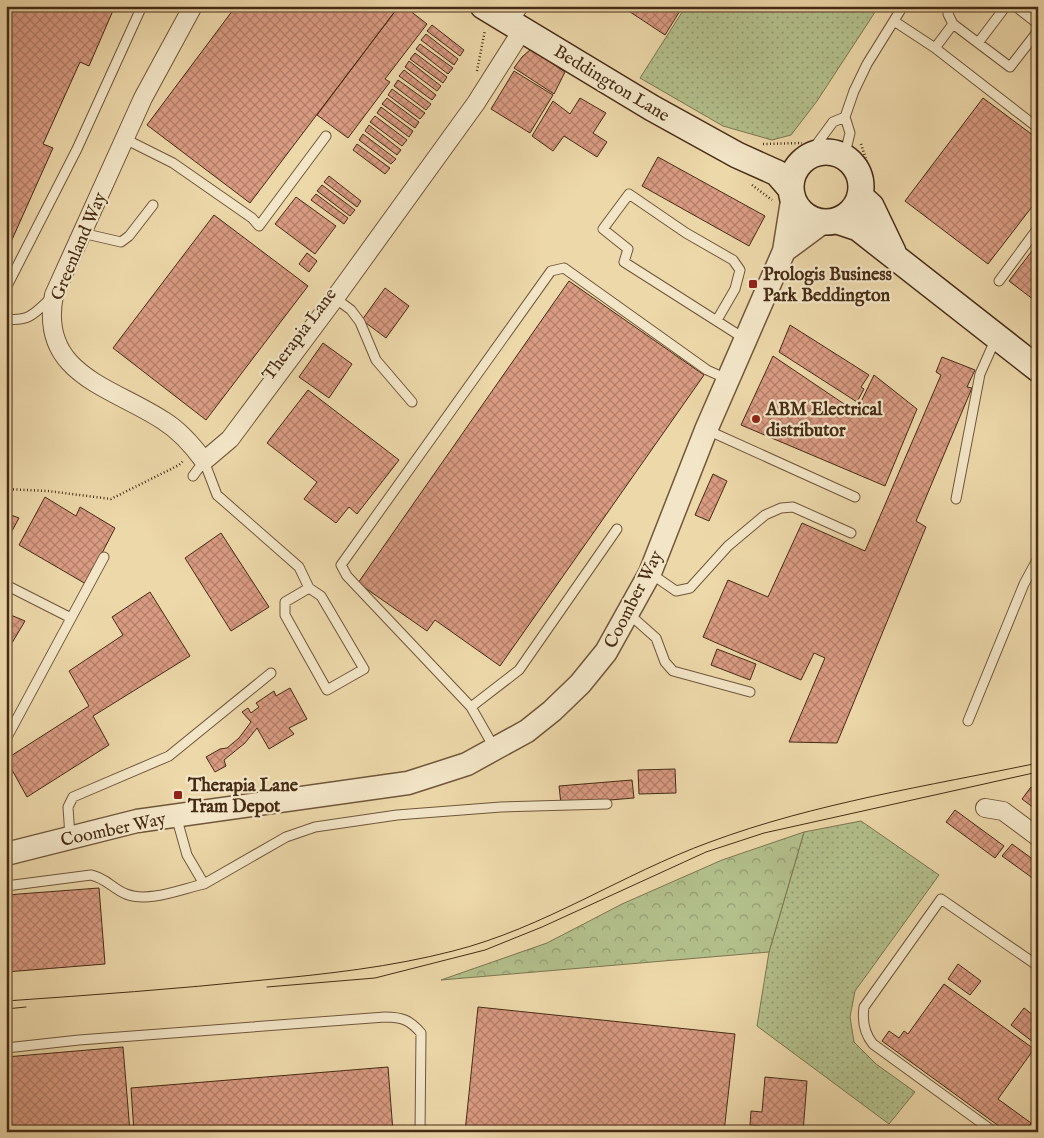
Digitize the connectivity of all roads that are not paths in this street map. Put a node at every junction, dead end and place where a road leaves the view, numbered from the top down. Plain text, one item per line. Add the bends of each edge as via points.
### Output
1 (142, 6) edge
2 (193, 6) edge
3 (903, 6) edge
4 (950, 6) edge
5 (1006, 6) edge
6 (1015, 6) edge
7 (484, 17) edge
8 (520, 20) edge
9 (894, 21) junction
10 (953, 24) junction
11 (1038, 24) edge
12 (1038, 31) edge
13 (978, 43) junction
14 (934, 48) junction
15 (845, 117) junction
16 (1038, 128) edge
17 (326, 136) dead end
18 (125, 139) junction
19 (852, 149) junction
20 (752, 150) junction
21 (806, 152) junction
22 (866, 189) junction
23 (785, 196) junction
24 (153, 205) dead end
25 (830, 222) junction
26 (1038, 228) edge
27 (82, 233) junction
28 (784, 251) junction
29 (895, 256) junction
30 (999, 281) dead end
31 (6, 288) edge
32 (54, 295) junction
33 (335, 298) junction
34 (6, 319) edge
35 (717, 320) junction
36 (996, 338) junction
37 (745, 339) junction
38 (1038, 369) edge
39 (728, 380) junction
40 (412, 402) dead end
41 (706, 430) junction
42 (200, 455) junction
43 (193, 476) dead end
44 (855, 497) dead end
45 (956, 499) dead end
46 (617, 529) dead end
47 (851, 533) dead end
48 (104, 557) dead end
49 (1038, 558) edge
50 (650, 573) junction
51 (6, 585) edge
52 (310, 588) junction
53 (629, 614) junction
54 (70, 618) junction
55 (272, 673) dead end
56 (750, 692) dead end
57 (471, 707) junction
58 (968, 721) dead end
59 (6, 739) edge
60 (495, 750) junction
61 (606, 804) dead end
62 (985, 808) dead end
63 (175, 815) junction
64 (1038, 836) edge
65 (70, 838) junction
66 (6, 854) edge
67 (204, 884) junction
68 (6, 886) edge
69 (1038, 966) edge
70 (6, 1048) edge
71 (420, 1132) edge
72 (994, 1132) edge

1 - 31 lane via 77,149
2 - 18 street, Greenland Way via 143,98
3 - 9 lane
4 - 10 lane via 948,14
5 - 13 lane
6 - 11 lane
7 - 8 main road, Beddington Lane
8 - 20 main road, Beddington Lane via 652,108
8 - 33 street, Therapia Lane via 476,102
9 - 14 lane
9 - 15 lane via 867,64
10 - 13 lane
10 - 14 lane
12 - 13 lane via 1010,66
14 - 16 lane
15 - 19 lane
15 - 21 lane via 833,122
17 - 18 lane via 259,226 174,163
18 - 27 street, Greenland Way
19 - 21 main road via 839,154
19 - 22 main road via 852,163
20 - 21 main road via 795,155
20 - 23 main road, Beddington Lane via 777,173
21 - 23 main road via 794,169
22 - 25 main road via 853,211
22 - 29 main road, Beddington Lane
23 - 25 main road, Beddington Lane via 802,214
23 - 28 street, Coomber Way
24 - 27 lane via 121,242
25 - 28 street, Coomber Way
25 - 29 main road, Beddington Lane via 858,228
26 - 30 lane
27 - 32 street, Greenland Way
28 - 37 street, Coomber Way
29 - 36 main road, Beddington Lane
32 - 34 lane via 35,314 21,321
32 - 42 street, Greenland Way via 51,312 53,332 73,368 99,387 162,419
33 - 40 lane via 360,322 376,360
33 - 42 street, Therapia Lane via 230,439
35 - 35 lane via 624,262 628,248 603,229 629,194 733,260 740,270 735,289
35 - 37 lane
36 - 38 main road, Beddington Lane
36 - 45 lane via 980,374
37 - 39 street, Coomber Way
39 - 41 street, Coomber Way
39 - 57 lane via 707,370 564,268 551,271 341,565 347,576
41 - 44 lane
41 - 50 street, Coomber Way
42 - 43 lane
42 - 52 lane via 217,495 299,567
46 - 57 lane via 519,670
47 - 50 lane via 793,507 781,508 765,515 728,546 690,588 676,591
48 - 54 lane
49 - 58 lane via 1024,584
50 - 53 street, Coomber Way
51 - 54 lane
52 - 52 lane via 321,596 364,669 327,690 285,615 285,602
53 - 56 lane via 656,638 665,662 673,671
53 - 60 street, Coomber Way via 606,652 580,684 533,726
54 - 59 lane
55 - 65 lane via 169,756 73,797 68,807
57 - 60 lane
60 - 63 street, Coomber Way via 467,764 408,783
61 - 67 lane via 398,815 315,827 286,837
62 - 64 street via 1003,811
63 - 65 street, Coomber Way
63 - 67 lane via 187,855
65 - 66 street, Coomber Way
67 - 68 lane via 150,896 127,895 101,877 91,875
69 - 72 lane via 940,899 864,1007 863,1024 873,1044
70 - 71 lane via 402,1017 421,1033

